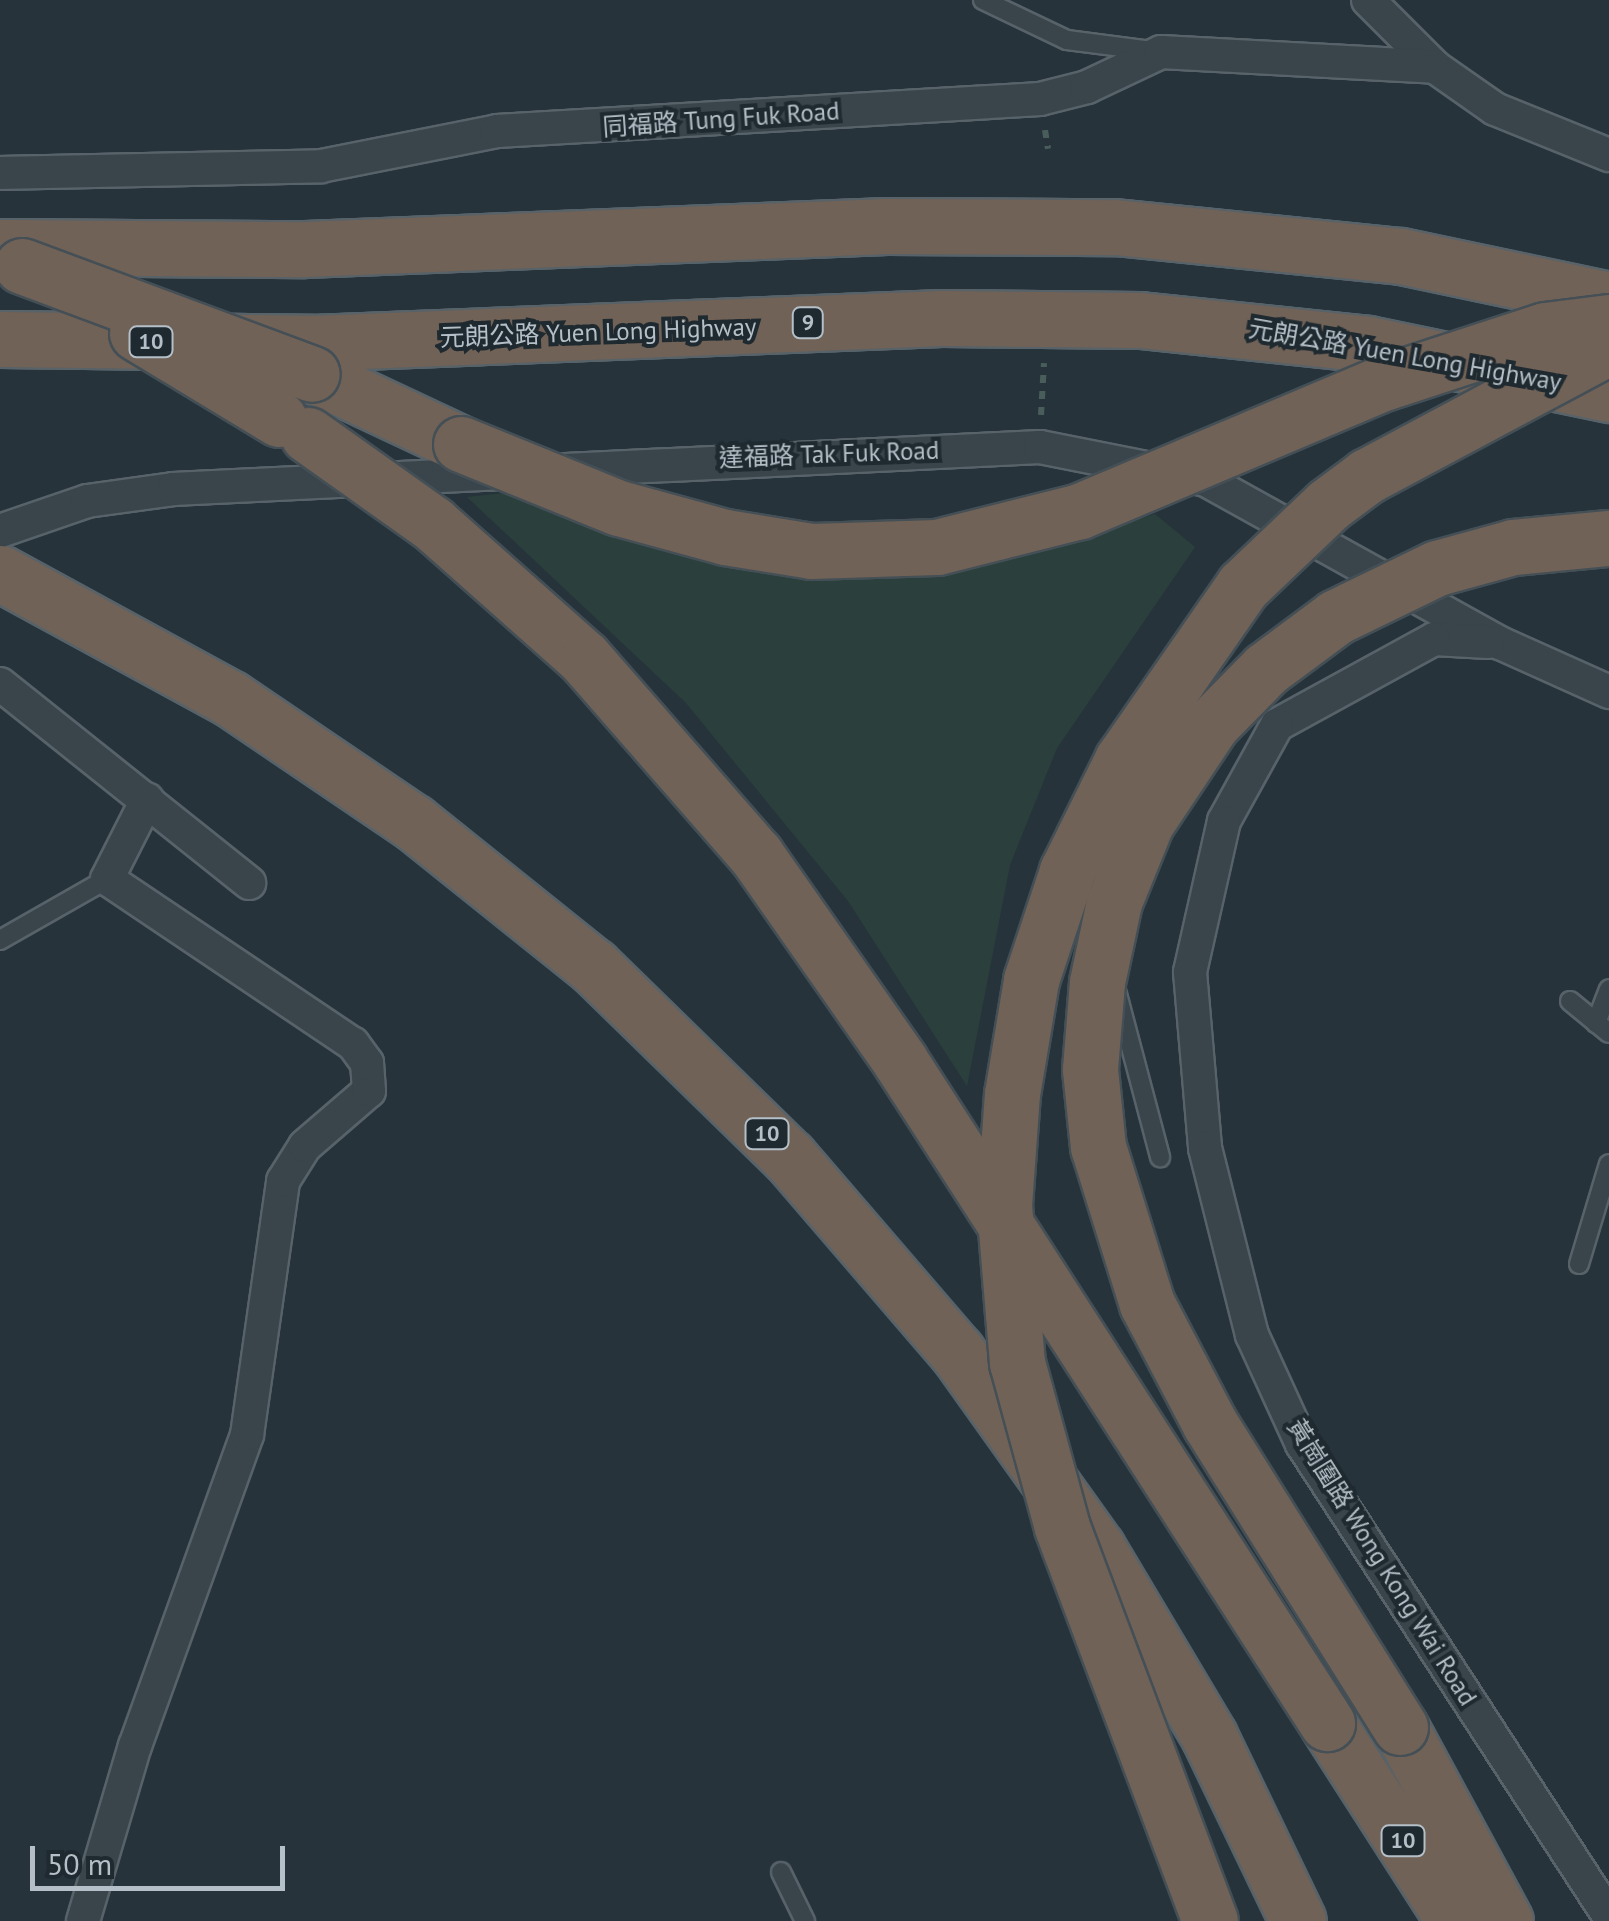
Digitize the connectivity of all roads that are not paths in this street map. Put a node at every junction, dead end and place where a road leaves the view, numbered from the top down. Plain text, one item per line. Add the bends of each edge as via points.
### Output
1 (983, 0) edge
2 (1368, 0) edge
3 (1161, 52) junction
4 (1435, 67) junction
5 (1609, 155) edge
6 (0, 173) edge
7 (7, 256) edge
8 (1609, 300) edge
9 (1609, 322) edge
10 (0, 339) edge
11 (1609, 347) edge
12 (1609, 394) edge
13 (0, 532) edge
14 (1609, 538) edge
15 (0, 573) edge
16 (1500, 643) junction
17 (0, 684) edge
18 (1609, 692) edge
19 (147, 800) junction
20 (242, 867) dead end
21 (107, 878) junction
22 (1105, 934) junction
23 (0, 940) edge
24 (1609, 989) edge
25 (1570, 1001) dead end
26 (1602, 1028) edge
27 (1160, 1157) dead end
28 (1609, 1164) edge
29 (1579, 1264) dead end
30 (781, 1872) dead end
31 (1609, 1916) edge
32 (83, 1921) edge
33 (805, 1921) edge
34 (1210, 1921) edge
35 (1298, 1921) edge
36 (1454, 1921) edge
37 (1505, 1921) edge

1 - 3 lane via 1067,40
2 - 4 street
3 - 4 street, 同福路 Tung Fuk Road
3 - 6 street, 同福路 Tung Fuk Road via 1087,87 1040,99 498,130 321,166
4 - 5 street via 1495,108
7 - 8 highway via 887,226 1114,227 1401,256
7 - 9 highway, bridge via 312,374 619,508 725,537 812,551 937,547 1032,528 1220,456 1383,383 1545,330
7 - 36 highway, 10, bridge via 308,435 432,522 584,658 682,763 817,936
10 - 12 highway, 元朗公路 Yuen Long Highway / 9 via 312,343 942,318 1140,320 1368,344
11 - 34 highway, bridge via 1367,476 1243,586 1122,760 1068,872 1031,980 1012,1094 1004,1206 1018,1363 1062,1527
13 - 16 street, 達福路 Tak Fuk Road via 87,501 172,488 1040,446 1206,480
14 - 22 highway, bridge via 1513,547 1437,568 1369,598 1301,641 1237,696 1166,788 1128,862
15 - 35 highway, 10, bridge via 231,699 413,822 593,966 789,1157 957,1352 1097,1548 1208,1736
16 - 18 street, 達福路 Tak Fuk Road
16 - 31 street, 黃崗圍路 Wong Kong Wai Road via 1434,639 1277,725 1224,820 1190,972 1205,1148 1252,1335 1302,1444
17 - 19 street
19 - 20 street
19 - 21 street
21 - 23 lane
21 - 32 street via 354,1044 367,1062 369,1090 304,1146 283,1181 247,1435 135,1746
22 - 27 lane
22 - 37 highway, bridge via 1091,1029 1092,1110 1106,1186 1141,1290 1193,1396 1365,1669
24 - 26 lane
25 - 26 lane
28 - 29 lane
30 - 33 lane

